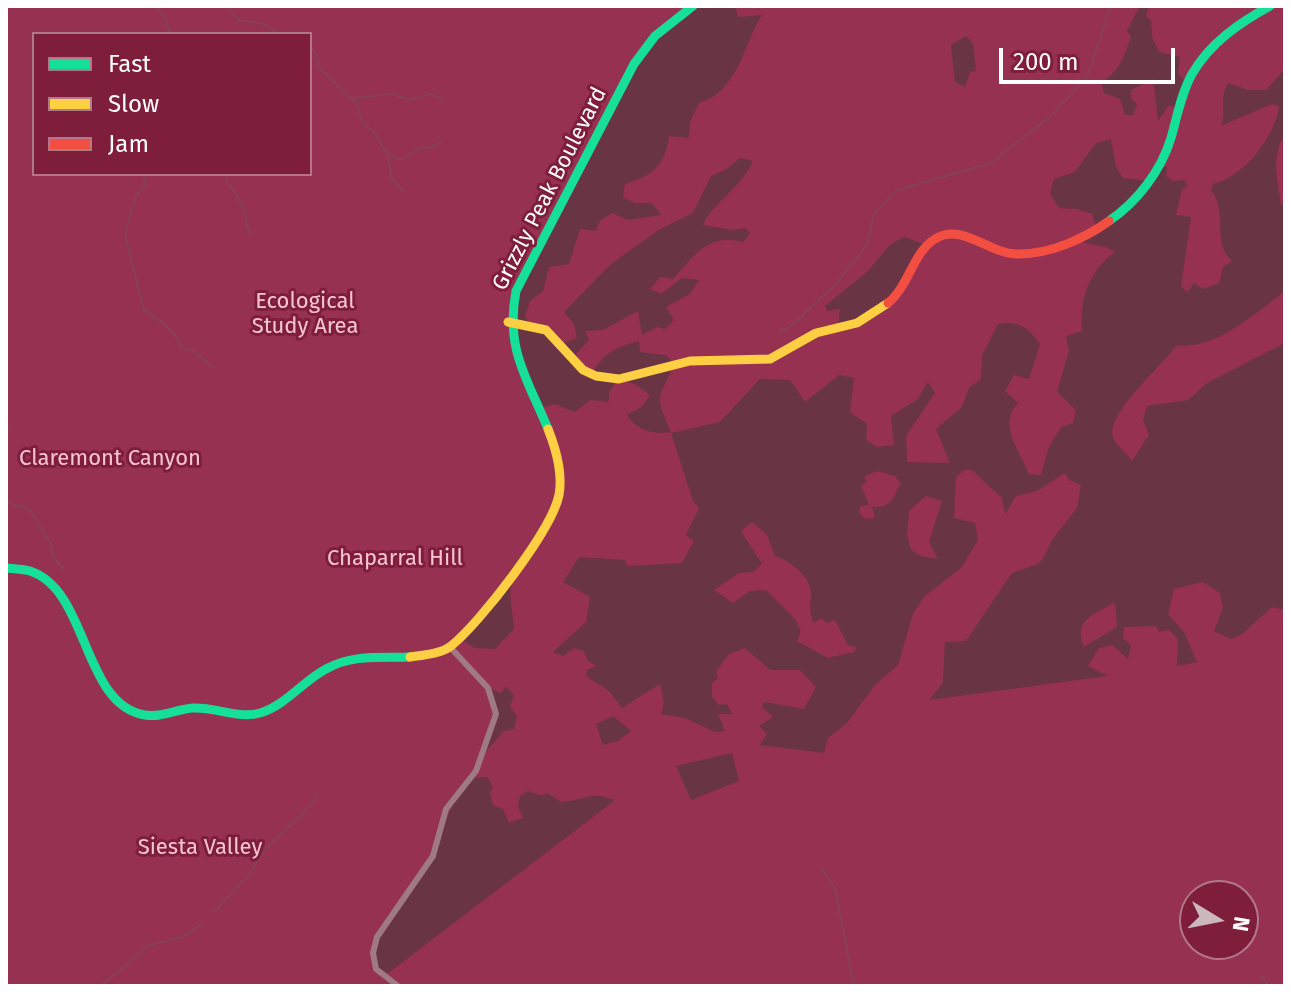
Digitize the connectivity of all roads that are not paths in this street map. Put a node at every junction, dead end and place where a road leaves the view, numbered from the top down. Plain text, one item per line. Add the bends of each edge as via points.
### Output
1 (693, 6) edge
2 (1270, 6) edge
3 (508, 322) junction
4 (6, 568) edge
5 (450, 647) junction
6 (398, 986) edge

1 - 3 street, Grizzly Peak Boulevard via 668,24 634,64 516,291
2 - 3 street via 1228,32 1201,59 1183,92 1158,169 1097,228 1019,255 947,233 927,245 903,290 890,302 859,322 809,336 761,362 692,361 604,379 582,368 556,334 529,323
3 - 5 street, Grizzly Peak Boulevard via 515,357 557,459 559,496 543,529
4 - 5 street via 26,570 48,582 118,700 150,716 192,708 264,712 339,662 411,659
5 - 6 street via 488,688 496,714 476,771 446,809 433,856 374,946 376,969

